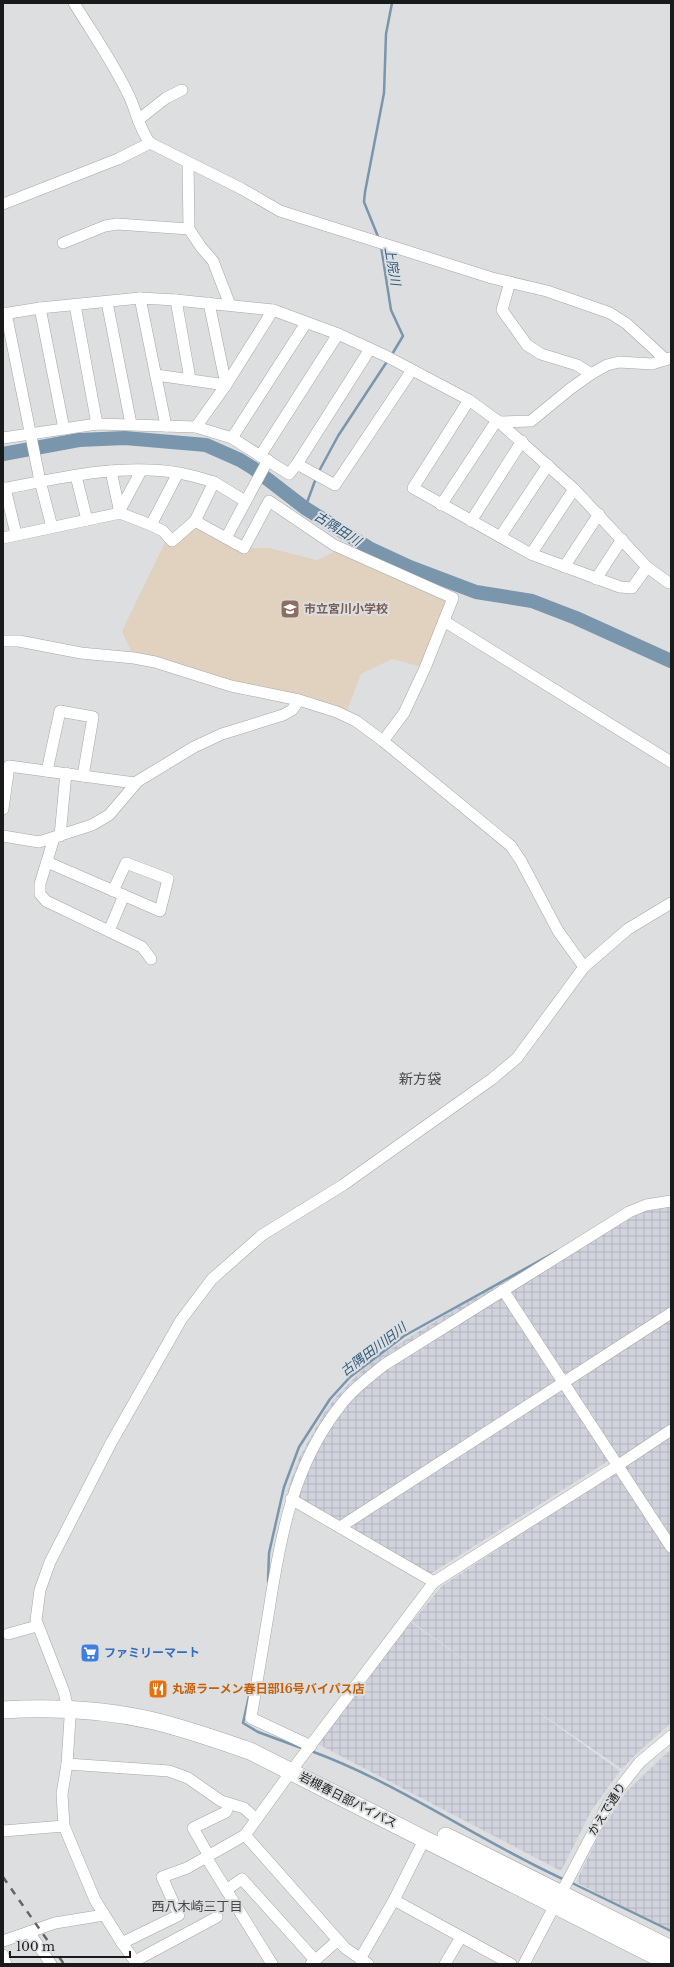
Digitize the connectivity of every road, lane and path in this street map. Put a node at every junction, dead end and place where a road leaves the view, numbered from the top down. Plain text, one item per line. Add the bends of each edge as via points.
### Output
1 (74, 3) edge
2 (182, 90) dead end
3 (138, 120) junction
4 (150, 143) junction
5 (188, 163) junction
6 (3, 204) edge
7 (189, 229) junction
8 (63, 243) dead end
9 (510, 282) junction
10 (140, 298) junction
11 (176, 300) junction
12 (106, 302) junction
13 (209, 302) junction
14 (75, 305) junction
15 (230, 305) junction
16 (40, 308) junction
17 (273, 310) junction
18 (4, 313) edge
19 (306, 323) junction
20 (338, 334) junction
21 (370, 349) junction
22 (668, 359) edge
23 (412, 370) junction
24 (591, 374) junction
25 (156, 375) junction
26 (190, 379) junction
27 (226, 385) junction
28 (469, 400) junction
29 (498, 421) junction
30 (97, 424) junction
31 (131, 424) junction
32 (166, 426) junction
33 (196, 427) junction
34 (64, 429) junction
35 (30, 435) junction
36 (3, 438) edge
37 (232, 438) junction
38 (522, 441) junction
39 (264, 458) junction
40 (297, 464) junction
41 (548, 465) junction
42 (111, 471) junction
43 (141, 471) junction
44 (178, 473) junction
45 (76, 476) junction
46 (40, 481) junction
47 (214, 482) junction
48 (4, 489) edge
49 (574, 489) junction
50 (245, 501) junction
51 (441, 505) junction
52 (120, 512) junction
53 (599, 514) junction
54 (88, 520) junction
55 (195, 521) junction
56 (470, 521) junction
57 (151, 525) junction
58 (52, 527) junction
59 (16, 534) junction
60 (500, 537) junction
61 (3, 538) edge
62 (226, 538) junction
63 (622, 539) junction
64 (530, 554) junction
65 (564, 567) junction
66 (647, 567) junction
67 (596, 579) junction
68 (671, 582) edge
69 (444, 621) junction
70 (3, 641) edge
71 (299, 700) junction
72 (383, 741) junction
73 (671, 762) edge
74 (47, 771) junction
75 (66, 774) junction
76 (83, 776) junction
77 (136, 783) junction
78 (3, 809) edge
79 (3, 836) edge
80 (57, 837) junction
81 (47, 862) junction
82 (118, 893) junction
83 (671, 903) edge
84 (110, 931) junction
85 (151, 959) dead end
86 (584, 967) junction
87 (671, 1201) edge
88 (503, 1290) junction
89 (671, 1313) edge
90 (564, 1384) junction
91 (671, 1430) edge
92 (617, 1466) junction
93 (291, 1499) junction
94 (340, 1527) junction
95 (667, 1534) edge
96 (671, 1547) edge
97 (434, 1582) junction
98 (37, 1626) junction
99 (8, 1634) dead end
100 (3, 1699) edge
101 (60, 1705) junction
102 (3, 1710) edge
103 (671, 1736) edge
104 (312, 1746) junction
105 (67, 1764) junction
106 (295, 1766) junction
107 (229, 1804) junction
108 (256, 1819) junction
109 (64, 1826) junction
110 (3, 1831) edge
111 (245, 1835) junction
112 (425, 1838) junction
113 (208, 1856) junction
114 (226, 1890) junction
115 (394, 1900) junction
116 (557, 1900) junction
117 (104, 1915) junction
118 (217, 1917) dead end
119 (29, 1932) junction
120 (461, 1937) junction
121 (3, 1940) edge
122 (338, 1940) junction
123 (122, 1943) junction
124 (671, 1949) edge
125 (3, 1955) edge
126 (364, 1961) edge
127 (313, 1962) edge
128 (136, 1963) edge
129 (6, 1964) edge
130 (51, 1964) edge
131 (272, 1964) edge
132 (445, 1964) edge
133 (511, 1964) edge
134 (524, 1964) edge
135 (671, 1964) edge

1 - 3 street via 107,55 130,98
2 - 3 street via 166,98
3 - 4 street
4 - 5 street
4 - 6 street via 118,159
5 - 7 street
5 - 9 street via 280,211
7 - 8 street via 117,224 105,226
7 - 15 street via 213,261
9 - 22 street via 547,291 610,313
9 - 24 street via 502,310 527,345 540,354 577,364
10 - 11 street
10 - 12 street
10 - 25 street
11 - 13 street
11 - 26 street
12 - 14 street
12 - 31 street
13 - 15 street
13 - 27 street
14 - 16 street
14 - 30 street
15 - 17 street
16 - 18 street
16 - 34 street
17 - 19 street
17 - 27 street
18 - 35 street
19 - 20 street
19 - 37 street
20 - 21 street
20 - 39 street
21 - 23 street
21 - 40 street
22 - 24 street via 652,364 619,362
23 - 28 street
23 - 40 street via 335,485
24 - 29 street via 531,421
25 - 26 street
25 - 32 street
26 - 27 street
27 - 33 street
28 - 29 street
28 - 51 street via 413,488
29 - 38 street
29 - 51 street
30 - 31 street
30 - 34 street
31 - 32 street
32 - 33 street
33 - 37 street
34 - 35 street
35 - 36 street
35 - 46 street
37 - 39 street
38 - 41 street
38 - 56 street
39 - 40 street via 289,474
39 - 50 street
41 - 49 street
41 - 60 street
42 - 43 street
42 - 45 street
42 - 52 street
43 - 44 street
43 - 52 street
44 - 47 street
44 - 57 street
45 - 46 street
45 - 54 street
46 - 48 street
46 - 58 street
47 - 50 street
47 - 55 street
48 - 59 street
49 - 53 street
49 - 64 street
50 - 62 street
51 - 56 street
52 - 54 street
52 - 57 street
53 - 63 street
53 - 65 street
54 - 58 street
55 - 57 street via 172,541
55 - 62 street
56 - 60 street
58 - 59 street
59 - 61 street
60 - 64 street
62 - 69 street via 244,548 269,501 334,545 453,598
63 - 66 street
63 - 67 street
64 - 65 street
65 - 67 street
66 - 67 street via 632,588 620,588
66 - 68 street via 668,583
69 - 72 street via 404,713
69 - 73 street
70 - 71 street via 19,641 81,653 155,662 231,686
71 - 72 street via 356,721
71 - 77 street via 292,710 283,715 222,734 194,747
72 - 86 street via 511,846 558,931
74 - 75 street
74 - 76 street via 60,711 93,717
74 - 78 street via 9,766
75 - 76 street
75 - 80 street
76 - 77 street
77 - 80 street via 109,815 92,825
79 - 80 street via 39,842
80 - 81 street
81 - 82 street
81 - 84 street via 40,884 40,894 46,900
82 - 82 street via 160,911 168,879 126,863
82 - 84 street
83 - 86 street via 628,929
84 - 85 street via 142,947
86 - 98 street via 517,1058 492,1079 343,1185 262,1235 212,1279 181,1320 111,1442 50,1562 38,1602
87 - 88 street via 646,1205 628,1212
88 - 90 street
88 - 93 street via 384,1365 362,1382 340,1406 318,1440
89 - 90 street
90 - 92 street
90 - 94 street
91 - 92 street
92 - 95 street
92 - 97 street
93 - 94 street
93 - 104 street via 277,1556 251,1718
94 - 97 street
95 - 96 street
97 - 104 street
98 - 99 street
98 - 101 street
100 - 101 highway, 岩槻春日部バイパス
101 - 102 highway, 岩槻春日部バイパス
101 - 105 street via 70,1718
101 - 106 highway, 岩槻春日部バイパス via 153,1721 204,1735
103 - 116 street, かえで通り via 640,1762 610,1800
104 - 106 street
105 - 107 street via 169,1771 188,1778
105 - 109 street via 62,1794
106 - 108 street
106 - 112 highway, 岩槻春日部バイパス
106 - 116 highway, 岩槻春日部バイパス
107 - 108 street via 244,1808
107 - 113 street via 226,1812 193,1828
108 - 111 street
109 - 110 street
109 - 117 street
111 - 113 street
111 - 122 street
112 - 115 street
112 - 116 highway, 岩槻春日部バイパス
113 - 114 street
113 - 123 street via 187,1868 162,1877 180,1915
114 - 127 street via 242,1879
114 - 131 street
115 - 120 street
115 - 126 street
116 - 124 highway, 岩槻春日部バイパス
116 - 134 street, かえで通り
116 - 135 highway, 岩槻春日部バイパス
117 - 119 street via 56,1923
117 - 123 street
118 - 128 street
119 - 121 street
119 - 130 street
120 - 132 street
120 - 133 street
122 - 126 street
122 - 127 street
123 - 128 street
125 - 129 street

